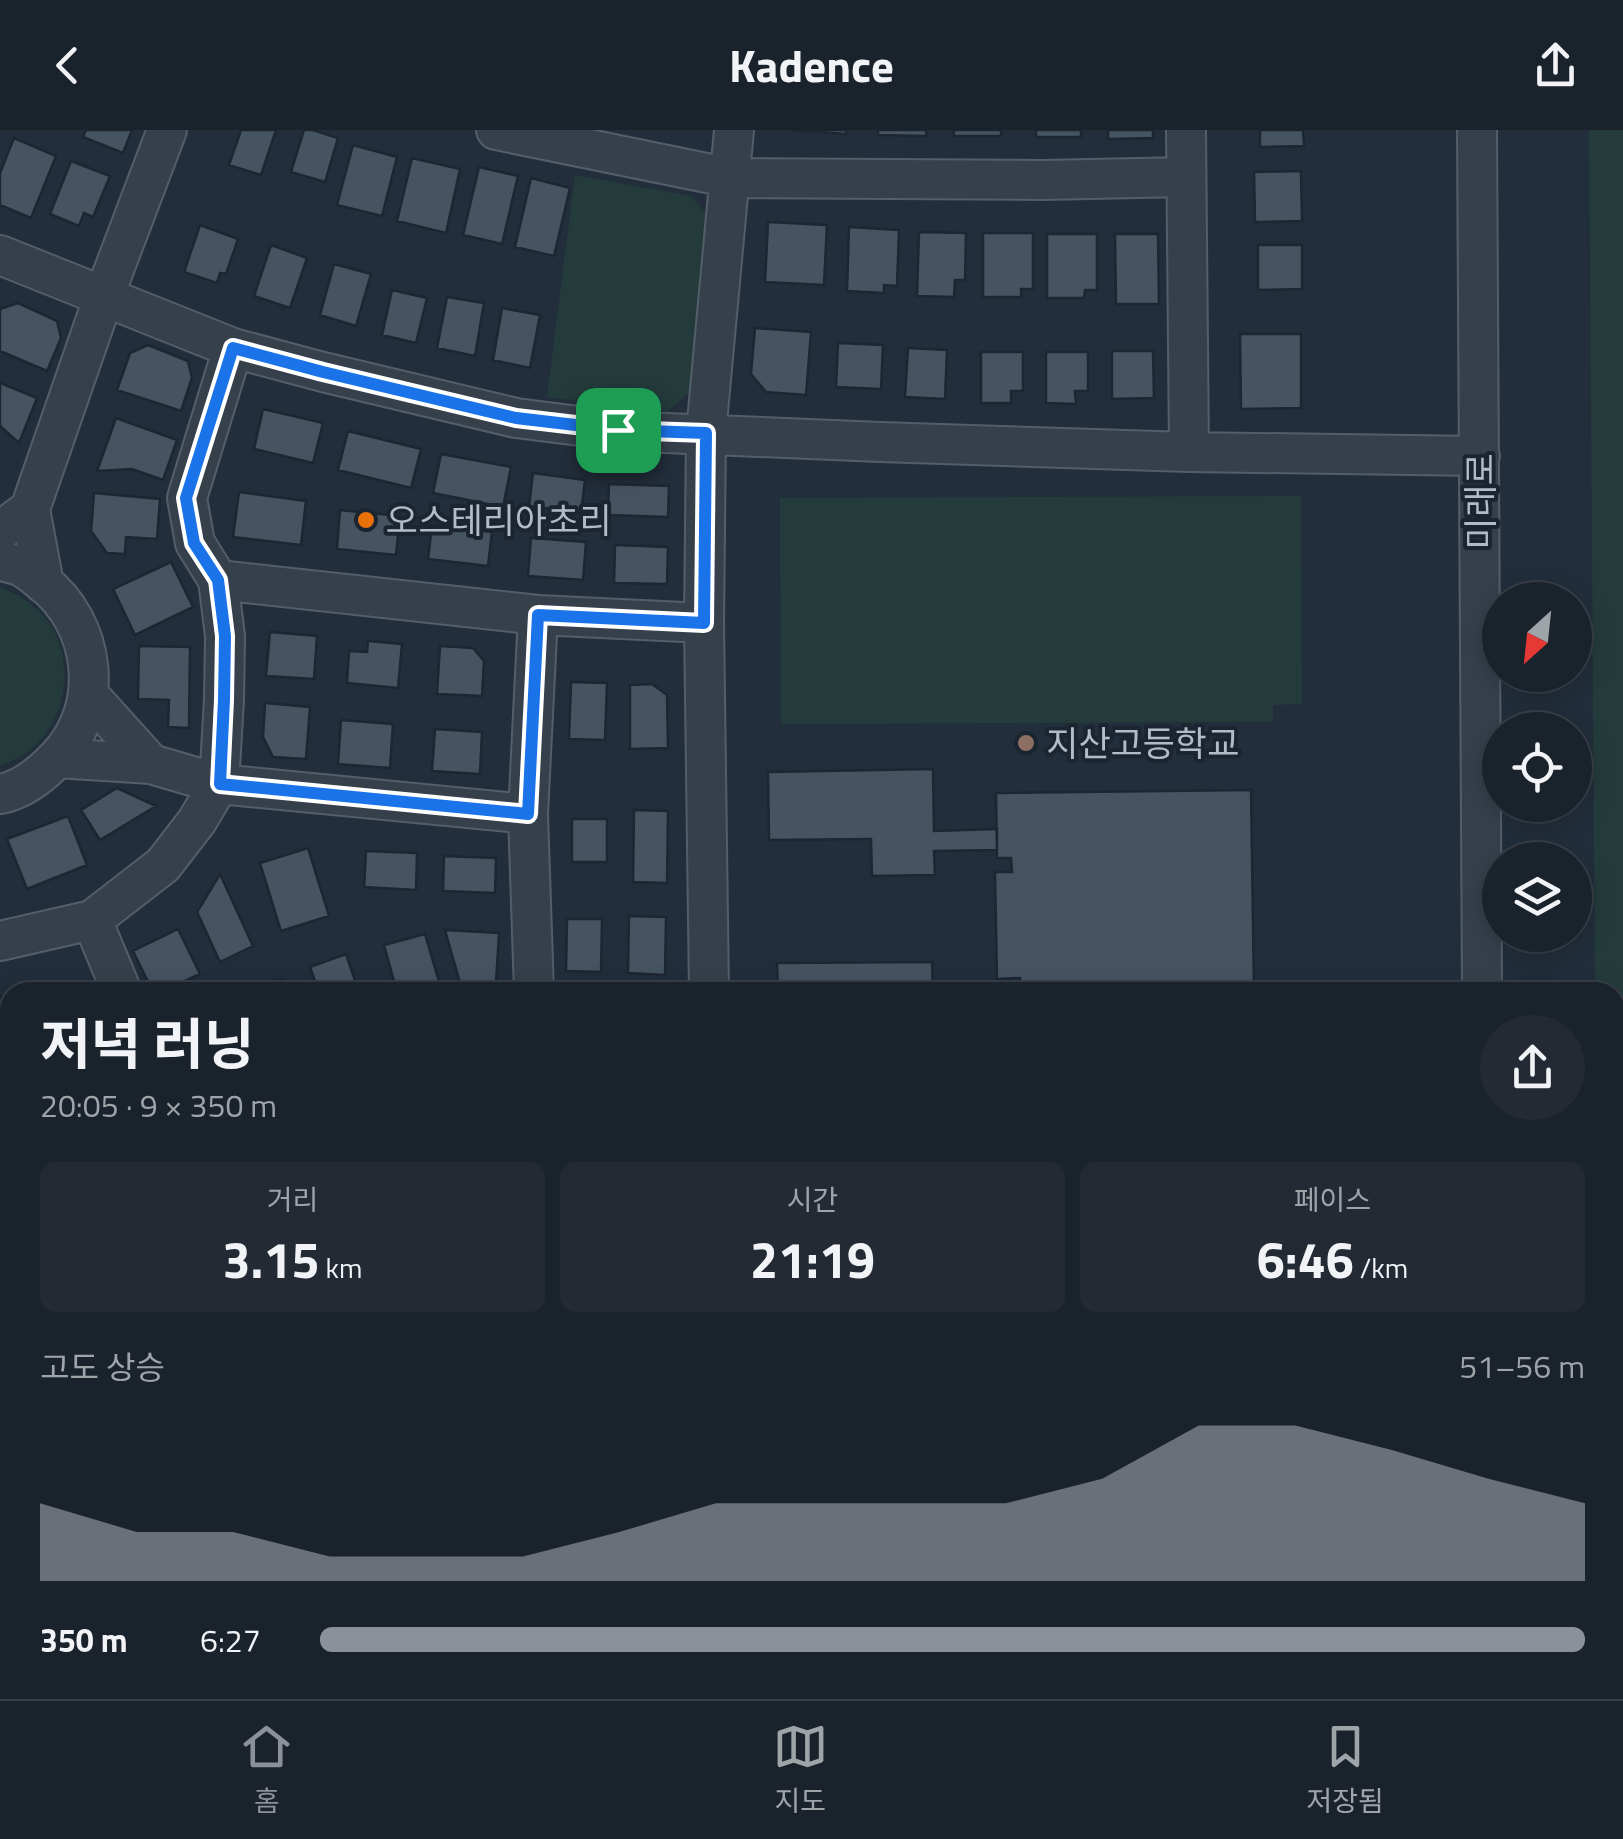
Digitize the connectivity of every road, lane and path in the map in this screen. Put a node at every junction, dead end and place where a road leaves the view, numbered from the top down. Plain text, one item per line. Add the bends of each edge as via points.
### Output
1 (167, 130) edge
2 (496, 130) edge
3 (734, 130) edge
4 (1186, 130) edge
5 (1477, 130) edge
6 (731, 178) junction
7 (1186, 178) junction
8 (0, 255) edge
9 (104, 296) junction
10 (233, 348) junction
11 (706, 433) junction
12 (1189, 452) junction
13 (1480, 456) junction
14 (15, 520) edge
15 (0, 560) edge
16 (218, 580) junction
17 (44, 584) junction
18 (538, 615) junction
19 (704, 623) junction
20 (88, 694) junction
21 (58, 758) junction
22 (151, 764) junction
23 (220, 784) junction
24 (0, 794) edge
25 (528, 814) junction
26 (92, 920) junction
27 (0, 941) edge
28 (118, 982) edge
29 (534, 982) edge
30 (708, 982) edge
31 (1482, 982) edge

1 - 9 street
2 - 6 street
3 - 6 street
4 - 7 street
5 - 13 street, 미래로
6 - 7 street
6 - 11 street
7 - 12 street
8 - 9 street
9 - 10 street
9 - 14 street
10 - 11 street via 516,418
10 - 16 street via 186,498 194,543
11 - 12 street
11 - 19 street
12 - 13 street
13 - 31 street, 미래로
14 - 17 street
15 - 17 street
16 - 18 street
16 - 23 street via 225,636
17 - 20 street via 79,626 90,666
18 - 19 street
18 - 25 street
19 - 30 street
20 - 21 street via 71,743
20 - 22 street
21 - 22 street
21 - 24 street
22 - 23 street
23 - 25 street
23 - 26 street via 163,865
25 - 29 street
26 - 27 street
26 - 28 street

